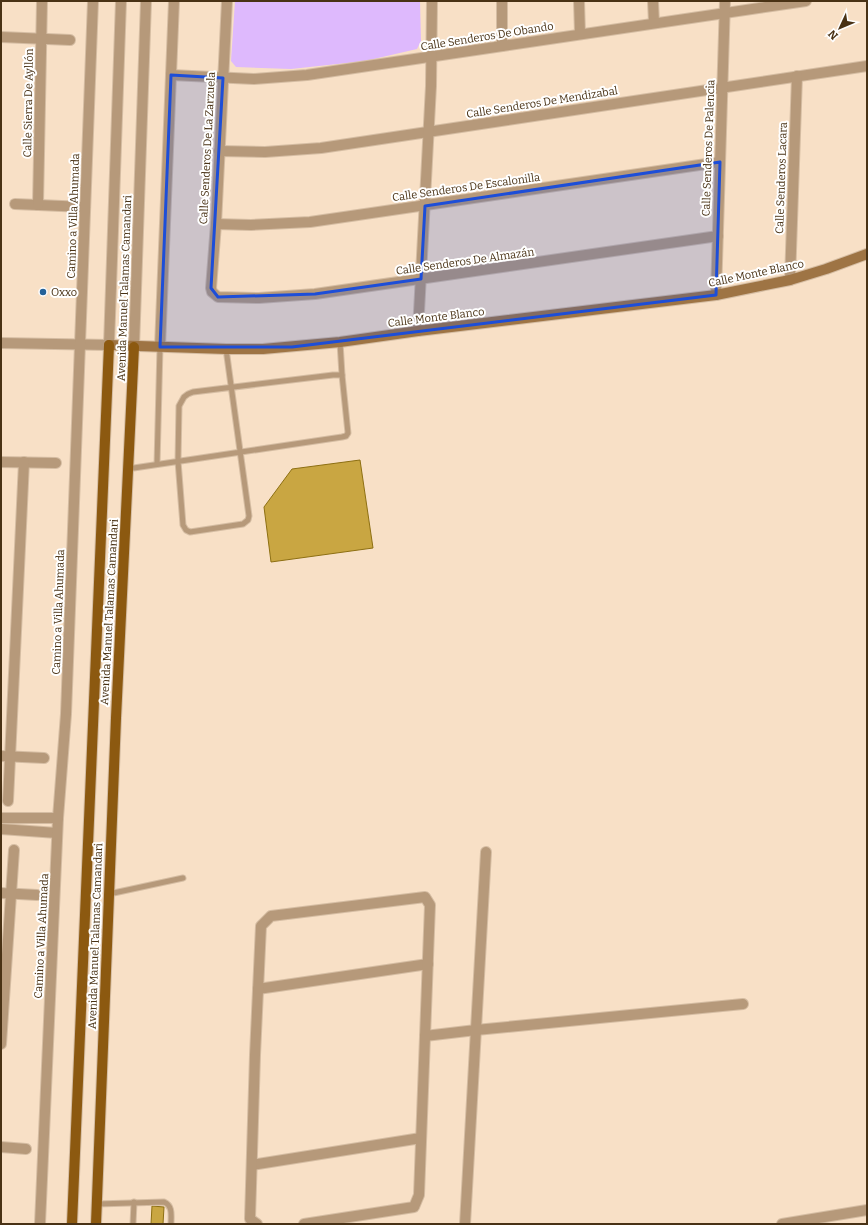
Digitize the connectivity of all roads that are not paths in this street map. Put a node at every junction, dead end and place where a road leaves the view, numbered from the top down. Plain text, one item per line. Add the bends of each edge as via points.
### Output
1 (42, 1) edge
2 (93, 1) edge
3 (121, 1) edge
4 (146, 1) edge
5 (174, 1) edge
6 (227, 1) edge
7 (432, 1) edge
8 (502, 1) edge
9 (578, 1) edge
10 (653, 1) edge
11 (725, 1) edge
12 (806, 1) edge
13 (724, 13) junction
14 (654, 23) junction
15 (580, 34) junction
16 (1, 37) edge
17 (41, 39) junction
18 (70, 40) dead end
19 (502, 46) junction
20 (431, 56) junction
21 (867, 66) edge
22 (171, 75) junction
23 (797, 76) junction
24 (223, 78) junction
25 (722, 87) junction
26 (429, 131) junction
27 (219, 151) junction
28 (720, 162) junction
29 (15, 204) dead end
30 (38, 205) junction
31 (425, 206) junction
32 (85, 207) junction
33 (216, 224) junction
34 (718, 236) junction
35 (867, 254) edge
36 (421, 279) junction
37 (790, 280) junction
38 (214, 295) joint
39 (716, 295) junction
40 (418, 331) junction
41 (340, 342) junction
42 (1, 343) edge
43 (80, 344) junction
44 (109, 345) junction
45 (134, 347) junction
46 (160, 347) junction
47 (226, 349) junction
48 (342, 375) junction
49 (231, 387) junction
50 (240, 452) junction
51 (178, 461) junction
52 (1, 462) edge
53 (24, 462) junction
54 (56, 463) dead end
55 (156, 464) junction
56 (128, 469) junction
57 (6, 756) edge
58 (44, 758) dead end
59 (8, 801) dead end
60 (1, 818) edge
61 (58, 818) junction
62 (1, 829) edge
63 (57, 833) junction
64 (14, 850) dead end
65 (486, 852) dead end
66 (183, 878) dead end
67 (6, 894) edge
68 (109, 894) junction
69 (37, 895) dead end
70 (428, 964) junction
71 (258, 989) junction
72 (743, 1004) dead end
73 (476, 1030) junction
74 (425, 1036) junction
75 (1, 1044) edge
76 (421, 1138) junction
77 (1, 1146) edge
78 (26, 1149) dead end
79 (252, 1165) junction
80 (134, 1202) junction
81 (97, 1204) junction
82 (867, 1210) edge
83 (40, 1224) edge
84 (72, 1224) edge
85 (96, 1224) edge
86 (133, 1224) edge
87 (171, 1224) edge
88 (257, 1224) edge
89 (304, 1224) edge
90 (465, 1224) edge
91 (782, 1224) edge

1 - 17 street, Calle Sierra De Ayllón
2 - 32 street, Camino a Villa Ahumada
3 - 44 street, Avenida Manuel Talamas Camandari
4 - 45 street, Avenida Manuel Talamas Camandari
5 - 22 street
6 - 24 street, Calle Senderos De La Zarzuela
7 - 20 street
8 - 19 street
9 - 15 street
10 - 14 street
11 - 13 street, Calle Senderos De Palencia
12 - 13 street, Calle Senderos De Obando
13 - 14 street, Calle Senderos De Obando
13 - 25 street, Calle Senderos De Palencia
14 - 15 street, Calle Senderos De Obando
15 - 19 street, Calle Senderos De Obando
16 - 17 street
17 - 18 street
17 - 30 street, Calle Sierra De Ayllón
19 - 20 street, Calle Senderos De Obando
20 - 24 street, Calle Senderos De Obando via 279,78
20 - 26 street
21 - 23 street, Calle Senderos De Mendizabal
22 - 24 street, Calle Senderos De Obando
22 - 46 street
23 - 25 street, Calle Senderos De Mendizabal
23 - 37 street, Calle Senderos Lacara
24 - 27 street, Calle Senderos De La Zarzuela
25 - 26 street, Calle Senderos De Mendizabal
25 - 28 street, Calle Senderos De Palencia
26 - 27 street, Calle Senderos De Mendizabal via 292,151
26 - 31 street
27 - 33 street, Calle Senderos De La Zarzuela
28 - 31 street, Calle Senderos De Escalonilla
28 - 34 street, Calle Senderos De Palencia
29 - 30 street
30 - 32 street
31 - 33 street, Calle Senderos De Escalonilla via 310,222
31 - 36 street
32 - 43 street, Camino a Villa Ahumada
33 - 38 street, Calle Senderos De La Zarzuela via 211,288
34 - 36 street, Calle Senderos De Almazán
34 - 39 street, Calle Senderos De Palencia
35 - 37 main road, Calle Monte Blanco
36 - 38 street, Calle Senderos De Almazán via 287,297 221,298
36 - 40 street
37 - 39 main road, Calle Monte Blanco
39 - 40 main road, Calle Monte Blanco
40 - 41 main road, Calle Monte Blanco
41 - 47 main road, Calle Monte Blanco via 292,347
41 - 48 lane
42 - 43 street, Calle Monte Blanco
43 - 44 street, Calle Monte Blanco
43 - 61 street, Camino a Villa Ahumada via 66,714
44 - 45 main road, Calle Monte Blanco
44 - 84 main road, Avenida Manuel Talamas Camandari
45 - 46 main road, Calle Monte Blanco
45 - 56 main road, Avenida Manuel Talamas Camandari
46 - 47 main road, Calle Monte Blanco
46 - 55 lane
47 - 49 lane
48 - 49 lane
48 - 50 lane via 348,430 346,436
49 - 50 lane
49 - 51 lane via 193,392 184,397 179,406
50 - 51 lane
50 - 51 lane via 248,520 243,524 190,532 184,528
51 - 55 lane
52 - 53 street
53 - 54 street
53 - 57 street
55 - 56 lane
56 - 68 main road, Avenida Manuel Talamas Camandari
57 - 58 street
57 - 59 street
60 - 61 street
61 - 63 street, Camino a Villa Ahumada
62 - 63 street
63 - 83 street, Camino a Villa Ahumada
64 - 67 street
65 - 73 street
66 - 68 lane
67 - 69 street
67 - 75 street
68 - 81 main road, Avenida Manuel Talamas Camandari
70 - 71 street
70 - 71 street via 430,905 425,896 271,916 261,926
70 - 74 street
71 - 79 street
72 - 73 street
73 - 74 street
73 - 90 street
74 - 76 street
76 - 79 street
76 - 89 street via 419,1196 414,1207
77 - 78 street
79 - 88 street via 250,1219
80 - 81 lane
80 - 86 lane
80 - 87 lane via 168,1204 171,1208
81 - 85 main road, Avenida Manuel Talamas Camandari
82 - 91 street

